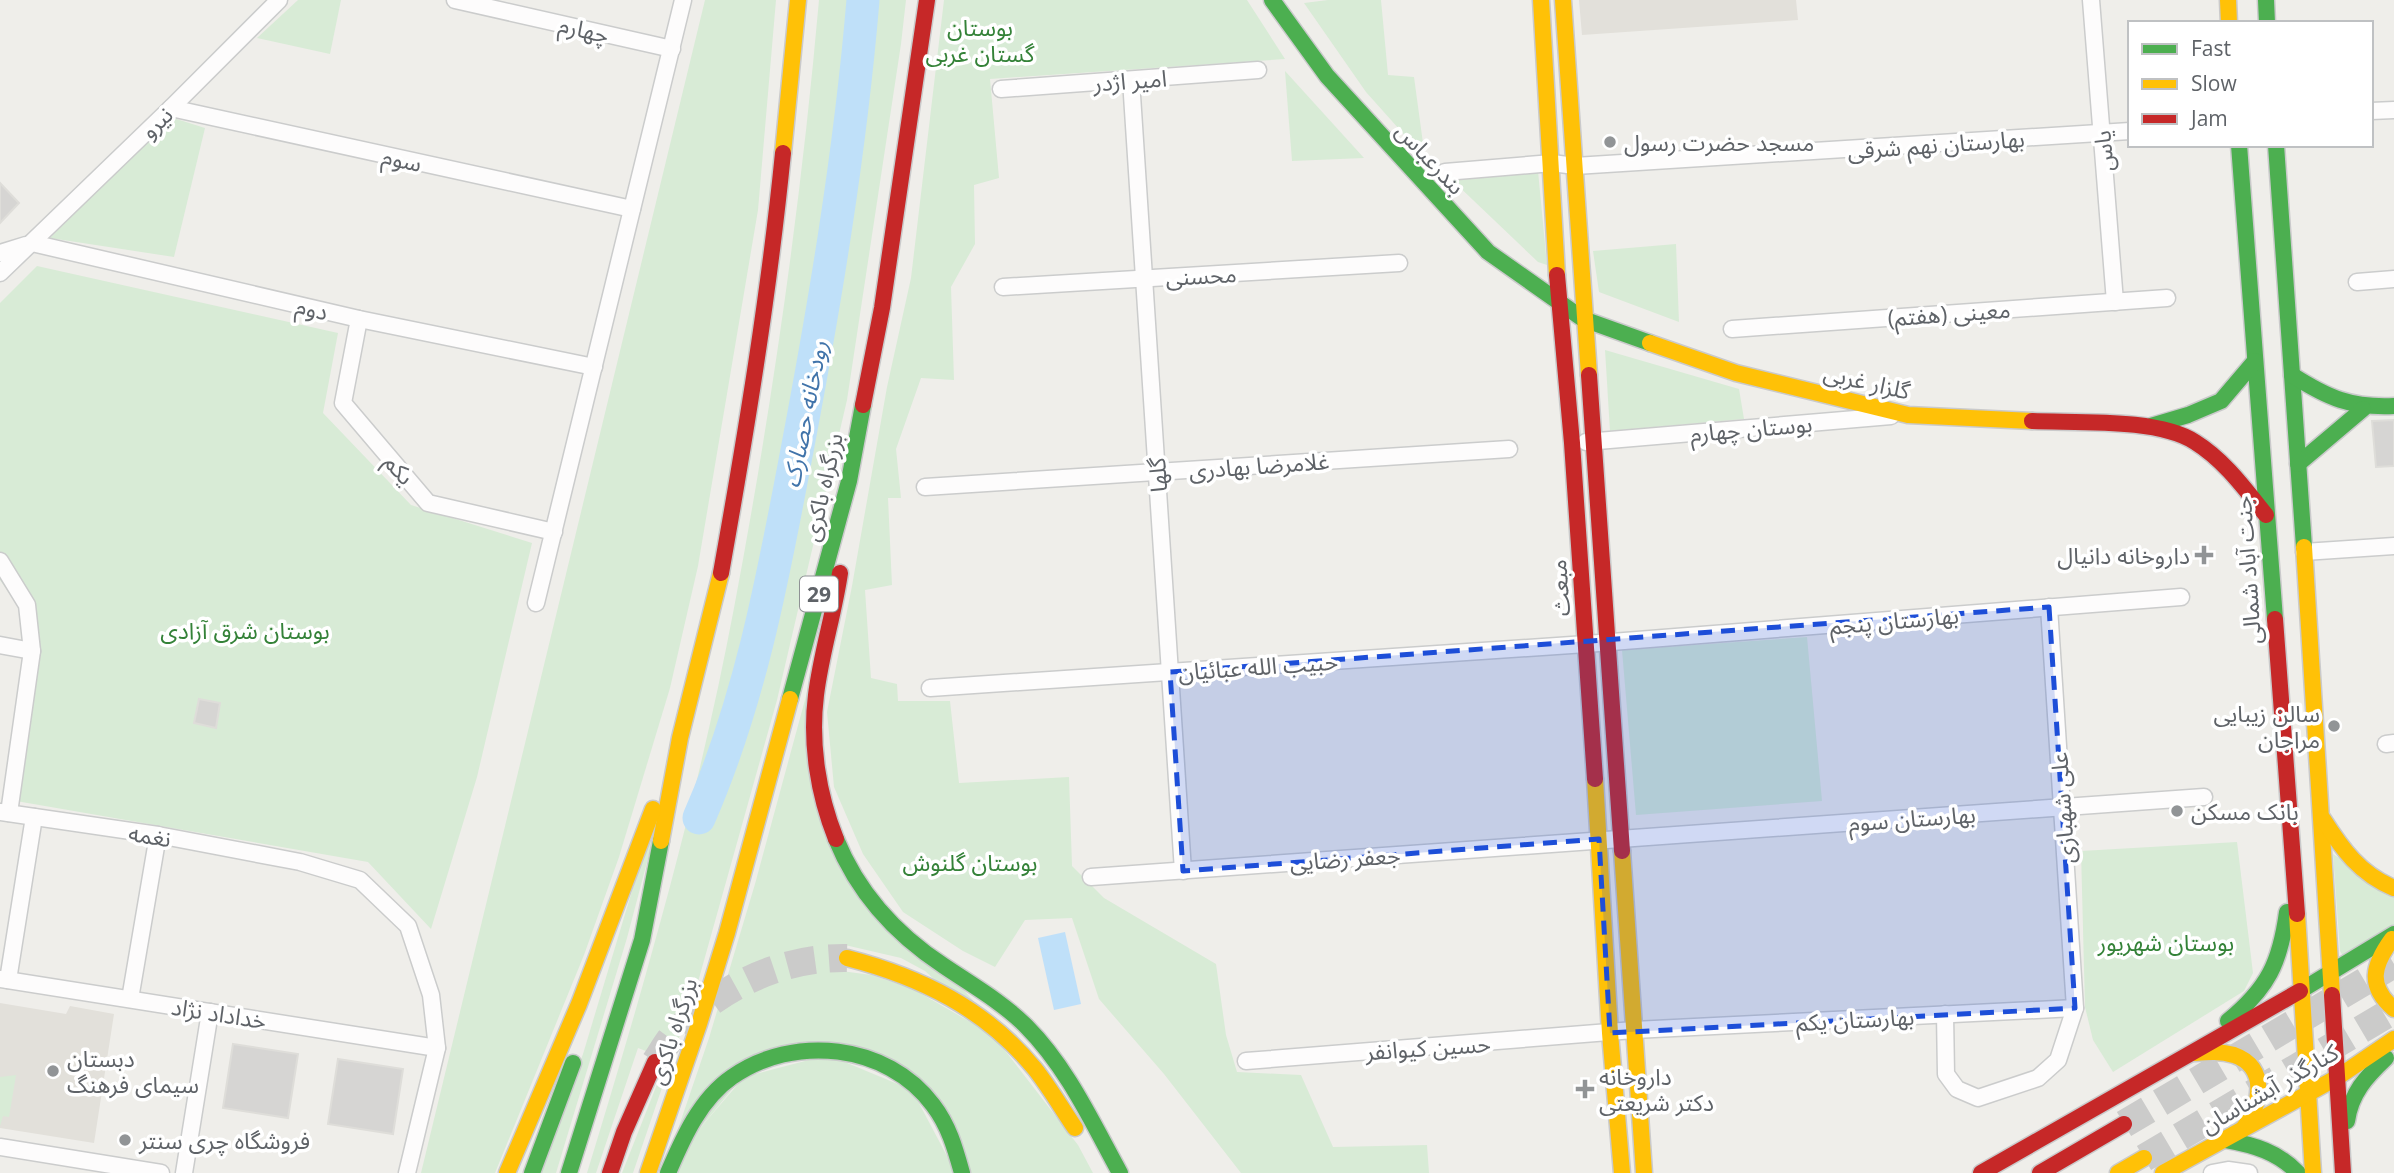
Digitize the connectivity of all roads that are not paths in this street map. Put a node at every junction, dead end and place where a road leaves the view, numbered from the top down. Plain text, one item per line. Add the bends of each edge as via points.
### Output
1 (279, 0) edge
2 (455, 0) edge
3 (683, 0) edge
4 (798, 0) edge
5 (927, 0) edge
6 (1272, 0) edge
7 (1541, 0) edge
8 (1563, 0) edge
9 (2091, 0) edge
10 (2228, 0) edge
11 (2266, 0) edge
12 (2229, 21) edge
13 (2267, 21) edge
14 (671, 49) junction
15 (1258, 70) dead end
16 (1131, 80) junction
17 (1001, 89) dead end
18 (171, 108) junction
19 (2394, 110) edge
20 (2373, 111) edge
21 (2128, 131) edge
22 (2101, 134) junction
23 (2239, 147) edge
24 (2276, 147) edge
25 (1552, 163) junction
26 (1575, 166) junction
27 (1445, 172) dead end
28 (632, 209) junction
29 (32, 243) junction
30 (0, 253) edge
31 (1399, 264) dead end
32 (0, 273) edge
33 (1144, 278) junction
34 (2394, 279) edge
35 (2357, 282) dead end
36 (1003, 287) dead end
37 (2167, 298) dead end
38 (2115, 302) junction
39 (1559, 304) junction
40 (1583, 318) junction
41 (359, 319) junction
42 (1732, 329) dead end
43 (2255, 361) junction
44 (594, 367) junction
45 (2291, 375) junction
46 (2394, 407) edge
47 (2363, 409) junction
48 (1908, 415) junction
49 (2151, 426) junction
50 (1594, 442) junction
51 (1572, 443) junction
52 (1509, 449) dead end
53 (2298, 464) junction
54 (1157, 472) junction
55 (849, 481) junction
56 (925, 487) dead end
57 (2266, 515) junction
58 (554, 532) junction
59 (2394, 545) edge
60 (2304, 552) junction
61 (0, 561) edge
62 (2181, 597) dead end
63 (536, 603) dead end
64 (2049, 607) junction
65 (1607, 642) junction
66 (1586, 644) junction
67 (0, 645) edge
68 (32, 651) junction
69 (1170, 672) junction
70 (930, 688) dead end
71 (2315, 721) junction
72 (2282, 724) junction
73 (680, 738) junction
74 (2204, 797) dead end
75 (2062, 807) junction
76 (4, 813) edge
77 (2321, 815) junction
78 (34, 817) junction
79 (158, 835) junction
80 (1621, 838) junction
81 (1599, 839) junction
82 (2292, 853) junction
83 (1183, 871) junction
84 (1091, 877) dead end
85 (2394, 888) edge
86 (618, 902) junction
87 (2394, 936) edge
88 (847, 958) tunnel mouth
89 (2332, 972) junction
90 (4, 979) edge
91 (2301, 990) junction
92 (130, 999) junction
93 (2075, 1008) junction
94 (2394, 1009) edge
95 (210, 1012) junction
96 (1945, 1014) junction
97 (1634, 1030) junction
98 (1610, 1033) junction
99 (2394, 1039) edge
100 (438, 1048) junction
101 (2394, 1051) edge
102 (2194, 1053) junction
103 (2394, 1057) edge
104 (1246, 1061) dead end
105 (655, 1062) tunnel mouth
106 (2377, 1066) junction
107 (2152, 1077) junction
108 (2337, 1077) junction
109 (2307, 1094) junction
110 (2124, 1124) tunnel mouth
111 (2233, 1135) junction
112 (0, 1147) edge
113 (2144, 1158) tunnel mouth
114 (109, 1169) edge
115 (161, 1173) edge
116 (184, 1173) edge
117 (407, 1173) edge
118 (507, 1173) edge
119 (532, 1173) edge
120 (569, 1173) edge
121 (611, 1173) edge
122 (648, 1173) edge
123 (668, 1173) edge
124 (962, 1173) edge
125 (1107, 1173) edge
126 (1120, 1173) edge
127 (1622, 1173) edge
128 (1644, 1173) edge
129 (1981, 1173) edge
130 (2040, 1173) edge
131 (2118, 1173) edge
132 (2164, 1173) edge
133 (2212, 1173) edge
134 (2249, 1173) edge
135 (2298, 1173) edge
136 (2313, 1173) edge
137 (2344, 1173) edge

1 - 18 street, نیرو
2 - 14 street, چهارم
3 - 14 street
4 - 73 main road via 775,236 747,426 721,574
5 - 55 main road, بزرگراه باکری / 29 via 882,308
6 - 39 main road, بندرعباس via 1327,76 1488,252
7 - 25 main road, مبعث
8 - 26 main road, مبعث
9 - 22 street, یاس
10 - 12 main road
11 - 13 main road
14 - 28 street
15 - 16 street, امیر اژدر
16 - 17 street, امیر اژدر
16 - 33 street, گلها
18 - 28 street, سوم
18 - 29 street, نیرو
19 - 20 street
21 - 22 street, بهارستان نهم شرقی
22 - 26 street, بهارستان نهم شرقی
22 - 38 street, یاس
23 - 43 main road, جنت آباد شمالی
24 - 45 main road
25 - 26 street, بهارستان نهم شرقی
25 - 27 street, بهارستان نهم شرقی
25 - 39 main road, مبعث
26 - 40 main road, مبعث
28 - 44 street
29 - 30 street, نیرو
29 - 32 street, نیرو
29 - 41 street, دوم
31 - 33 street, محسنی
33 - 36 street, محسنی
33 - 54 street, گلها
34 - 35 street
37 - 38 street, معینی (هفتم)
38 - 42 street, معینی (هفتم)
39 - 40 main road, بندرعباس
39 - 51 main road, مبعث
40 - 48 main road, گلزار غربی via 1736,373
40 - 50 main road, مبعث
41 - 44 street, دوم
41 - 58 street, یکم via 343,403 429,503
43 - 49 main road, گلزار غربی via 2221,401
43 - 57 main road, جنت آباد شمالی
44 - 58 street
45 - 47 main road via 2323,396
45 - 53 main road
46 - 47 main road
47 - 53 main road
48 - 49 main road, گلزار غربی
48 - 50 street, بوستان چهارم
49 - 57 main road, گلزار غربی via 2197,443 2226,468
50 - 51 street, بوستان چهارم
50 - 65 main road, مبعث
51 - 66 main road, مبعث
52 - 54 street, غلامرضا بهادری
53 - 60 main road
54 - 56 street, غلامرضا بهادری
54 - 69 street, گلها
55 - 122 main road, بزرگراه باکری / 29 via 727,933
55 - 126 main road via 837,604 817,693 814,733 818,782 832,834 855,877 897,931 1026,1026 1057,1063
57 - 72 main road, جنت آباد شمالی
58 - 63 street
59 - 60 street
60 - 71 main road
61 - 68 street via 27,606
62 - 64 street, بهارستان پنجم
64 - 65 street, بهارستان پنجم
64 - 75 street, علی شهبازی
65 - 66 street, بهارستان پنجم
65 - 80 main road, مبعث
66 - 69 street, حبیب الله عبائیان
66 - 81 main road, مبعث
67 - 68 street
68 - 76 street
69 - 70 street, حبیب الله عبائیان
69 - 83 street, گلها
71 - 72 main road via 2300,733
71 - 77 main road
72 - 82 main road, جنت آباد شمالی
73 - 86 main road
73 - 120 main road via 642,940
74 - 75 street, بهارستان سوم
75 - 80 street, بهارستان سوم
75 - 93 street, علی شهبازی
76 - 78 street, نغمه
77 - 85 main road via 2357,867
77 - 89 main road
78 - 79 street, نغمه
78 - 90 street
79 - 92 street
79 - 100 street, نغمه via 300,862 360,880 408,926 431,995
80 - 81 street, بهارستان سوم
80 - 97 main road, مبعث
81 - 83 street, جعفر رضایی
81 - 98 main road, مبعث
82 - 91 main road, جنت آباد شمالی
82 - 107 main road via 2284,935 2265,987 2241,1011
83 - 84 street, جعفر رضایی
86 - 118 main road
86 - 119 main road via 583,1033
87 - 89 main road
87 - 94 main road via 2376,962 2375,978 2378,992
88 - 125 main road via 920,980 996,1028 1037,1071
89 - 91 main road
89 - 108 main road
90 - 92 street, خداداد نژاد
91 - 102 main road
91 - 109 main road, جنت آباد شمالی
92 - 95 street, خداداد نژاد
93 - 96 street, بهارستان یکم
93 - 96 street via 2058,1060 2038,1078 1978,1098 1957,1089 1946,1074
95 - 100 street, خداداد نژاد
95 - 116 street
96 - 97 street, بهارستان یکم
97 - 98 street, بهارستان یکم
97 - 128 main road, مبعث
98 - 104 street, حسین کیوانفر
98 - 127 main road, مبعث
99 - 108 main road, کنارگذر آبشناسان
100 - 117 street
101 - 106 main road
102 - 107 main road
102 - 111 main road via 2227,1053 2244,1060 2253,1071 2259,1085 2259,1106 2253,1118
103 - 106 street
105 - 121 main road
106 - 137 main road via 2354,1092 2348,1107
107 - 129 main road
108 - 109 main road, کنارگذر آبشناسان
108 - 137 main road
109 - 111 main road, کنارگذر آبشناسان
109 - 136 main road, جنت آباد شمالی
110 - 130 main road
111 - 132 main road, کنارگذر آبشناسان
111 - 135 main road via 2275,1153
112 - 114 street
113 - 131 main road
114 - 115 street
123 - 124 main road via 695,1118 730,1078 765,1058 812,1049 856,1053 912,1081 948,1125
133 - 134 street

